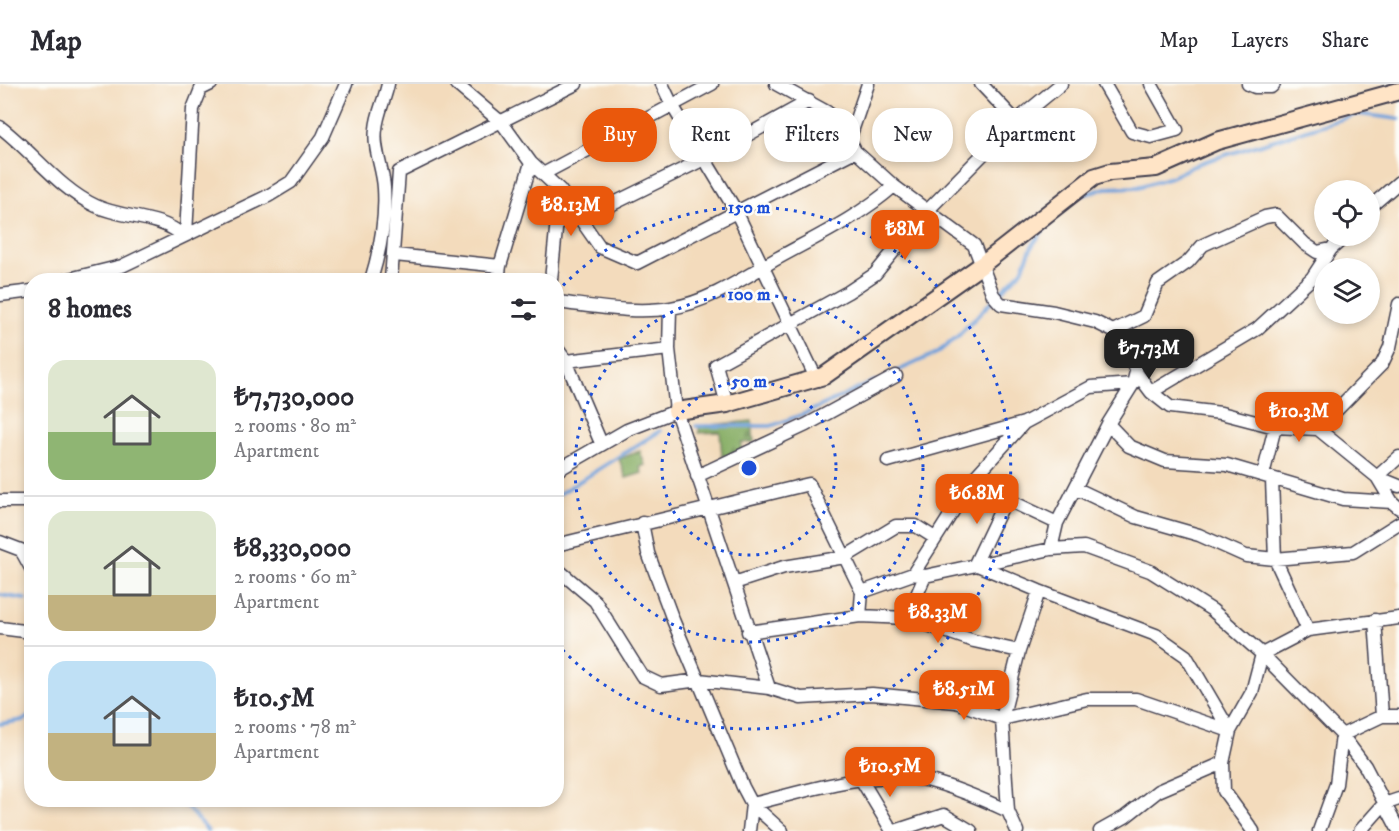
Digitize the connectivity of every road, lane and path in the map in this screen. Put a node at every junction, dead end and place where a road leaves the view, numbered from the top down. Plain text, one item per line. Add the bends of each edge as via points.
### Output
1 (211, 84) edge
2 (346, 84) edge
3 (388, 84) edge
4 (457, 84) edge
5 (576, 84) edge
6 (662, 84) edge
7 (712, 84) edge
8 (776, 84) edge
9 (868, 84) edge
10 (981, 84) edge
11 (1061, 84) edge
12 (1104, 84) edge
13 (1151, 84) edge
14 (1248, 84) edge
15 (1274, 84) edge
16 (1396, 84) edge
17 (1399, 90) edge
18 (810, 101) junction
19 (672, 105) junction
20 (674, 108) edge
21 (819, 108) edge
22 (860, 108) edge
23 (1004, 108) edge
24 (1032, 108) edge
25 (502, 123) junction
26 (0, 127) edge
27 (752, 133) edge
28 (860, 155) edge
29 (698, 162) edge
30 (708, 162) edge
31 (833, 162) edge
32 (975, 162) edge
33 (531, 163) junction
34 (543, 174) junction
35 (1399, 182) edge
36 (894, 186) junction
37 (561, 190) junction
38 (1380, 198) edge
39 (736, 211) junction
40 (927, 211) junction
41 (582, 219) junction
42 (184, 234) junction
43 (1334, 246) edge
44 (1331, 249) junction
45 (395, 255) junction
46 (983, 264) junction
47 (500, 266) junction
48 (764, 266) junction
49 (94, 273) edge
50 (373, 273) edge
51 (392, 273) edge
52 (499, 273) edge
53 (552, 273) edge
54 (24, 292) edge
55 (0, 295) edge
56 (564, 303) edge
57 (1399, 304) edge
58 (670, 308) junction
59 (791, 324) junction
60 (1113, 331) junction
61 (1390, 347) junction
62 (669, 349) junction
63 (564, 358) edge
64 (1399, 358) edge
65 (566, 361) junction
66 (896, 376) dead end
67 (1134, 378) junction
68 (817, 380) junction
69 (1151, 392) junction
70 (727, 404) junction
71 (676, 411) junction
72 (1024, 423) junction
73 (1108, 424) junction
74 (1275, 427) junction
75 (1318, 429) junction
76 (601, 443) junction
77 (1399, 457) edge
78 (888, 461) dead end
79 (564, 466) edge
80 (697, 476) junction
81 (1268, 477) junction
82 (1377, 477) junction
83 (975, 478) junction
84 (1399, 486) edge
85 (1077, 489) junction
86 (1006, 499) junction
87 (0, 501) edge
88 (24, 501) edge
89 (1396, 505) edge
90 (707, 510) junction
91 (642, 523) junction
92 (1057, 523) junction
93 (1399, 523) edge
94 (935, 538) junction
95 (0, 542) edge
96 (564, 543) edge
97 (1051, 549) junction
98 (24, 555) edge
99 (845, 557) junction
100 (1275, 559) junction
101 (975, 564) junction
102 (564, 575) edge
103 (919, 575) junction
104 (734, 583) junction
105 (1039, 591) junction
106 (862, 592) junction
107 (860, 616) junction
108 (907, 618) junction
109 (1399, 618) edge
110 (1375, 620) junction
111 (0, 628) edge
112 (1308, 630) junction
113 (24, 631) edge
114 (748, 632) junction
115 (1018, 651) junction
116 (1262, 654) junction
117 (699, 680) junction
118 (769, 688) junction
119 (1382, 716) junction
120 (1399, 716) edge
121 (1002, 719) junction
122 (1230, 731) junction
123 (1342, 735) junction
124 (1223, 764) junction
125 (862, 781) junction
126 (1399, 799) edge
127 (752, 804) junction
128 (1384, 804) junction
129 (1008, 811) junction
130 (748, 831) edge
131 (782, 831) edge
132 (893, 831) edge
133 (971, 831) edge
134 (1017, 831) edge
135 (1100, 831) edge
136 (1253, 831) edge
137 (1319, 831) edge
138 (1360, 831) edge
139 (1399, 831) edge

1 - 42 street via 201,89 193,109 191,182
2 - 42 street via 323,137 291,182
3 - 50 street via 376,127 385,190 381,240
4 - 25 street
5 - 25 street
6 - 19 street
7 - 19 street
8 - 18 street
9 - 22 street
10 - 23 street
11 - 24 street
12 - 13 street via 1132,132 1151,137 1177,129
14 - 15 street
16 - 17 street
17 - 46 street via 1217,141 1156,168 1094,177
18 - 21 street
18 - 27 street
19 - 20 street
19 - 34 street
25 - 33 street
25 - 45 street via 399,172
26 - 42 street via 95,206 171,225
28 - 36 street
29 - 41 street
30 - 39 street
31 - 39 street
32 - 40 street
33 - 34 street
33 - 47 street
34 - 37 street
35 - 38 street
36 - 40 street
36 - 48 street via 862,211
37 - 41 street
37 - 53 street
39 - 41 street via 637,263 600,247
39 - 48 street
40 - 46 street via 974,246
40 - 59 street via 875,274
42 - 49 street via 122,266
43 - 44 street
44 - 60 street via 1317,252 1276,215 1265,217 1203,245 1188,262 1158,283 1144,316
44 - 69 street via 1312,278 1257,329
45 - 47 street
45 - 51 street
46 - 60 street via 997,299 1075,316
46 - 68 street
47 - 52 street
48 - 58 street via 733,284
48 - 59 street
54 - 55 street
56 - 58 street
57 - 61 street
58 - 62 street
59 - 68 street
59 - 70 street via 716,365
60 - 67 street via 1127,347
61 - 64 street
61 - 75 street via 1382,364
62 - 65 street
62 - 71 street
63 - 65 street
65 - 76 street
66 - 80 street via 778,439
67 - 69 street
67 - 72 street via 1091,387
67 - 73 street
68 - 70 street
69 - 74 street via 1170,407 1221,413
70 - 71 street
71 - 76 street
71 - 80 street
72 - 78 street
72 - 83 street
73 - 81 street via 1129,446 1165,461 1227,465
73 - 85 street
74 - 75 street
74 - 81 street
75 - 82 street
76 - 79 street
77 - 82 street
80 - 90 street
81 - 89 street via 1343,499
81 - 100 street
82 - 84 street
82 - 89 street
83 - 86 street
83 - 94 street
85 - 92 street
85 - 100 street via 1136,517 1198,535 1246,556
86 - 92 street
86 - 101 street
87 - 88 street
90 - 91 street
90 - 99 street via 809,484
90 - 104 street
91 - 96 street
91 - 117 street via 648,553
92 - 97 street
93 - 100 street via 1353,552
94 - 99 street via 916,526 896,526
94 - 103 street
95 - 98 street via 21,550
97 - 101 street
97 - 116 street via 1084,547 1150,571 1212,610
99 - 104 street via 784,567
99 - 106 street
100 - 112 street
101 - 103 street
101 - 105 street
102 - 117 street via 596,601 642,676 661,685
103 - 106 street
103 - 108 street
104 - 114 street
105 - 115 street
105 - 122 street via 1156,635 1186,656
106 - 107 street
107 - 108 street
107 - 114 street
108 - 115 street
109 - 110 street
110 - 112 street
110 - 119 street
111 - 113 street
112 - 116 street
114 - 118 street
115 - 121 street
116 - 122 street via 1252,692
116 - 123 street
117 - 118 street
117 - 127 street
118 - 121 street via 801,698 872,694 956,702
119 - 120 street
119 - 123 street
121 - 122 street via 1087,699 1136,699
121 - 129 street
122 - 124 street
123 - 128 street via 1365,766
123 - 137 street via 1336,784
124 - 135 street via 1158,791
124 - 136 street via 1224,791
125 - 127 street
125 - 129 street via 927,781
125 - 132 street
126 - 128 street
127 - 130 street
127 - 131 street
128 - 138 street
128 - 139 street
129 - 134 street
132 - 133 street via 944,815

